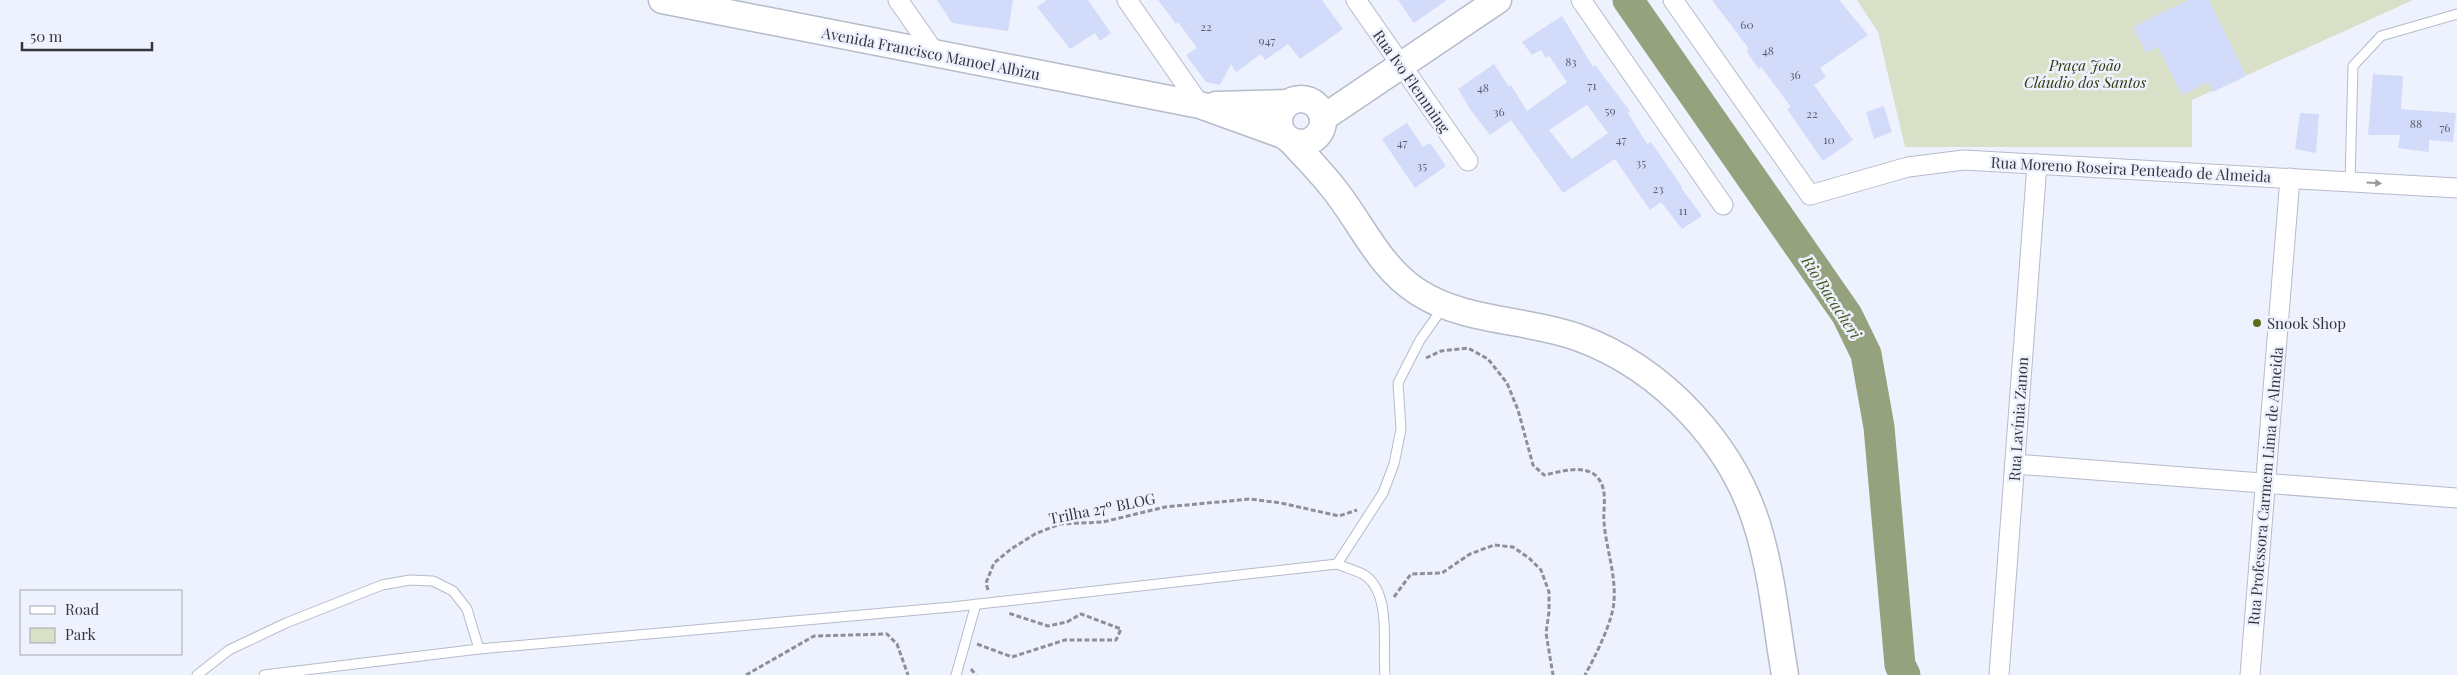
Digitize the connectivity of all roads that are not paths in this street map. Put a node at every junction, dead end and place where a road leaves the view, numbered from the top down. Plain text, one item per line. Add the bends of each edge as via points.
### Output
1 (898, 0) edge
2 (1127, 0) edge
3 (1356, 0) edge
4 (1498, 0) edge
5 (1581, 0) edge
6 (1674, 0) edge
7 (667, 1) edge
8 (2457, 14) edge
9 (935, 54) junction
10 (1401, 65) junction
11 (1296, 101) junction
12 (1200, 105) junction
13 (1322, 125) junction
14 (1288, 139) junction
15 (1468, 161) dead end
16 (2037, 164) junction
17 (2290, 178) junction
18 (2350, 182) junction
19 (2457, 188) edge
20 (1335, 189) junction
21 (1723, 205) dead end
22 (1445, 305) junction
23 (2015, 464) junction
24 (2265, 483) junction
25 (2457, 498) edge
26 (1337, 564) junction
27 (976, 604) junction
28 (479, 649) junction
29 (197, 675) edge
30 (264, 675) edge
31 (956, 675) edge
32 (1384, 675) edge
33 (1785, 675) edge
34 (1999, 675) edge
35 (2250, 675) edge

1 - 9 street
2 - 12 street
3 - 10 street, Rua Ivo Flemming
4 - 10 street, Avenida Francisco Manoel Albizu
5 - 21 street
6 - 16 street, Rua Moreno Roseira Penteado de Almeida via 1810,195 1890,171 1937,162 1964,160
7 - 9 street, Avenida Francisco Manoel Albizu
8 - 18 lane via 2381,36 2352,66
9 - 12 street, Avenida Francisco Manoel Albizu
10 - 11 street, Avenida Francisco Manoel Albizu
10 - 13 street, Avenida Francisco Manoel Albizu
10 - 15 street, Rua Ivo Flemming
11 - 12 street, Avenida Francisco Manoel Albizu
11 - 13 street via 1317,106
11 - 14 street via 1279,115 1278,122
12 - 14 street, Avenida Francisco Manoel Albizu
13 - 14 street via 1317,137 1305,143
13 - 20 street
14 - 20 street
16 - 17 street, Rua Moreno Roseira Penteado de Almeida
16 - 23 street, Rua Lavínia Zanon
17 - 18 street, Rua Moreno Roseira Penteado de Almeida
17 - 24 street, Rua Professora Carmem Lima de Almeida
18 -> 19 street, Rua Moreno Roseira Penteado de Almeida
20 - 22 street via 1372,246 1392,270 1417,291
22 - 26 lane via 1420,340 1398,383 1401,429 1394,464 1382,493
22 - 33 street via 1552,330 1600,347 1648,376 1690,412 1724,456 1750,506 1766,561
23 - 24 street
23 - 34 street, Rua Lavínia Zanon
24 - 25 street
24 - 35 street, Rua Professora Carmem Lima de Almeida
26 - 27 lane
26 - 32 lane via 1366,576 1377,590 1384,618
27 - 28 lane
27 - 31 lane
28 - 29 lane via 467,608 453,591 434,581 410,580 382,585 286,623 229,650
28 - 30 lane

